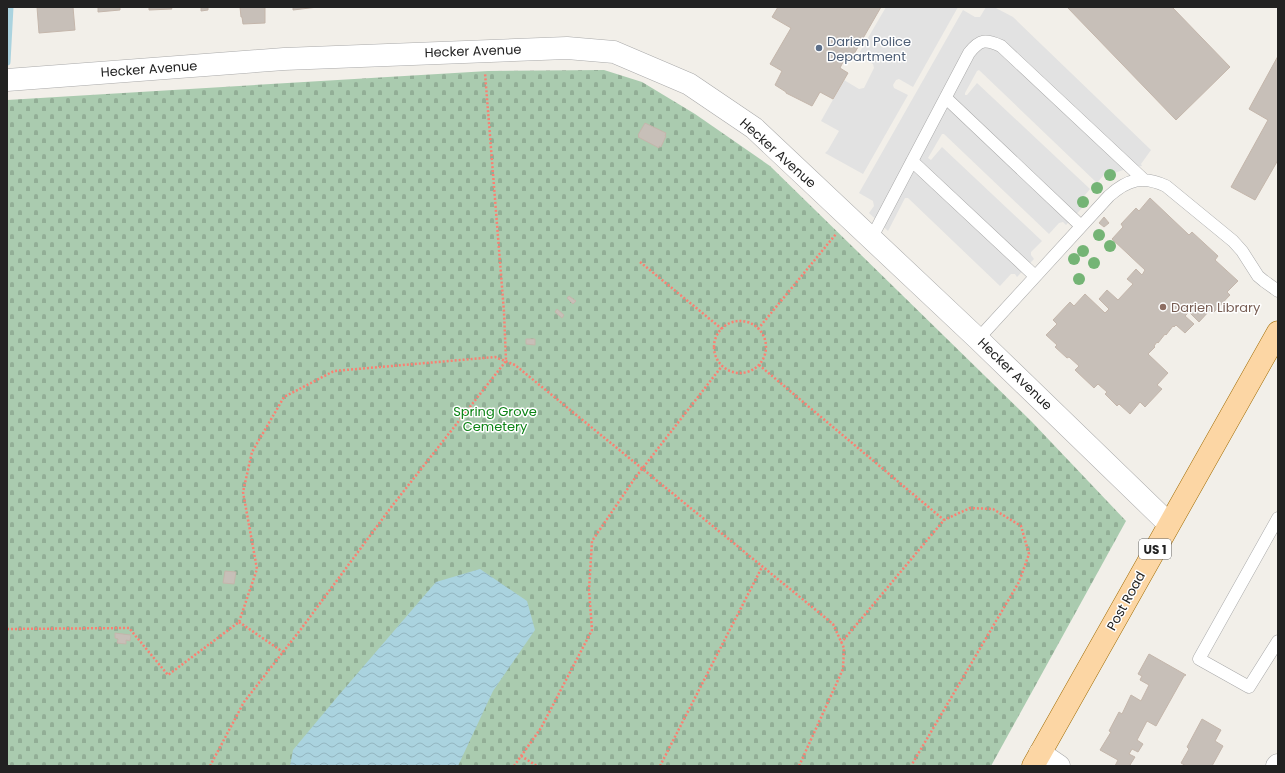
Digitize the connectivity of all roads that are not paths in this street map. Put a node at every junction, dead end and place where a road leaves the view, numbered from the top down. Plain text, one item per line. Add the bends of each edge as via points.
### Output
1 (12, 80) edge
2 (946, 98) junction
3 (912, 161) junction
4 (1143, 179) junction
5 (1081, 226) junction
6 (871, 239) junction
7 (1035, 276) junction
8 (1278, 290) edge
9 (978, 338) junction
10 (1276, 338) edge
11 (1278, 518) edge
12 (1169, 524) junction
13 (1278, 641) edge
14 (1036, 760) edge
15 (1059, 766) edge

1 - 6 street, Hecker Avenue via 284,59 567,48 614,52 689,84 754,128
2 - 3 lane
2 - 4 lane via 969,53 975,46 990,41 1001,46
2 - 5 lane
3 - 6 lane
3 - 7 lane
4 - 5 lane via 1130,181 1118,187
4 - 8 lane via 1166,186 1233,241 1258,276
5 - 7 lane
6 - 9 street, Hecker Avenue
7 - 9 lane
9 - 12 street, Hecker Avenue
10 - 12 main road, Post Road / US 1
11 - 13 lane via 1199,659 1249,687
12 - 14 main road, Post Road / US 1
14 - 15 street

